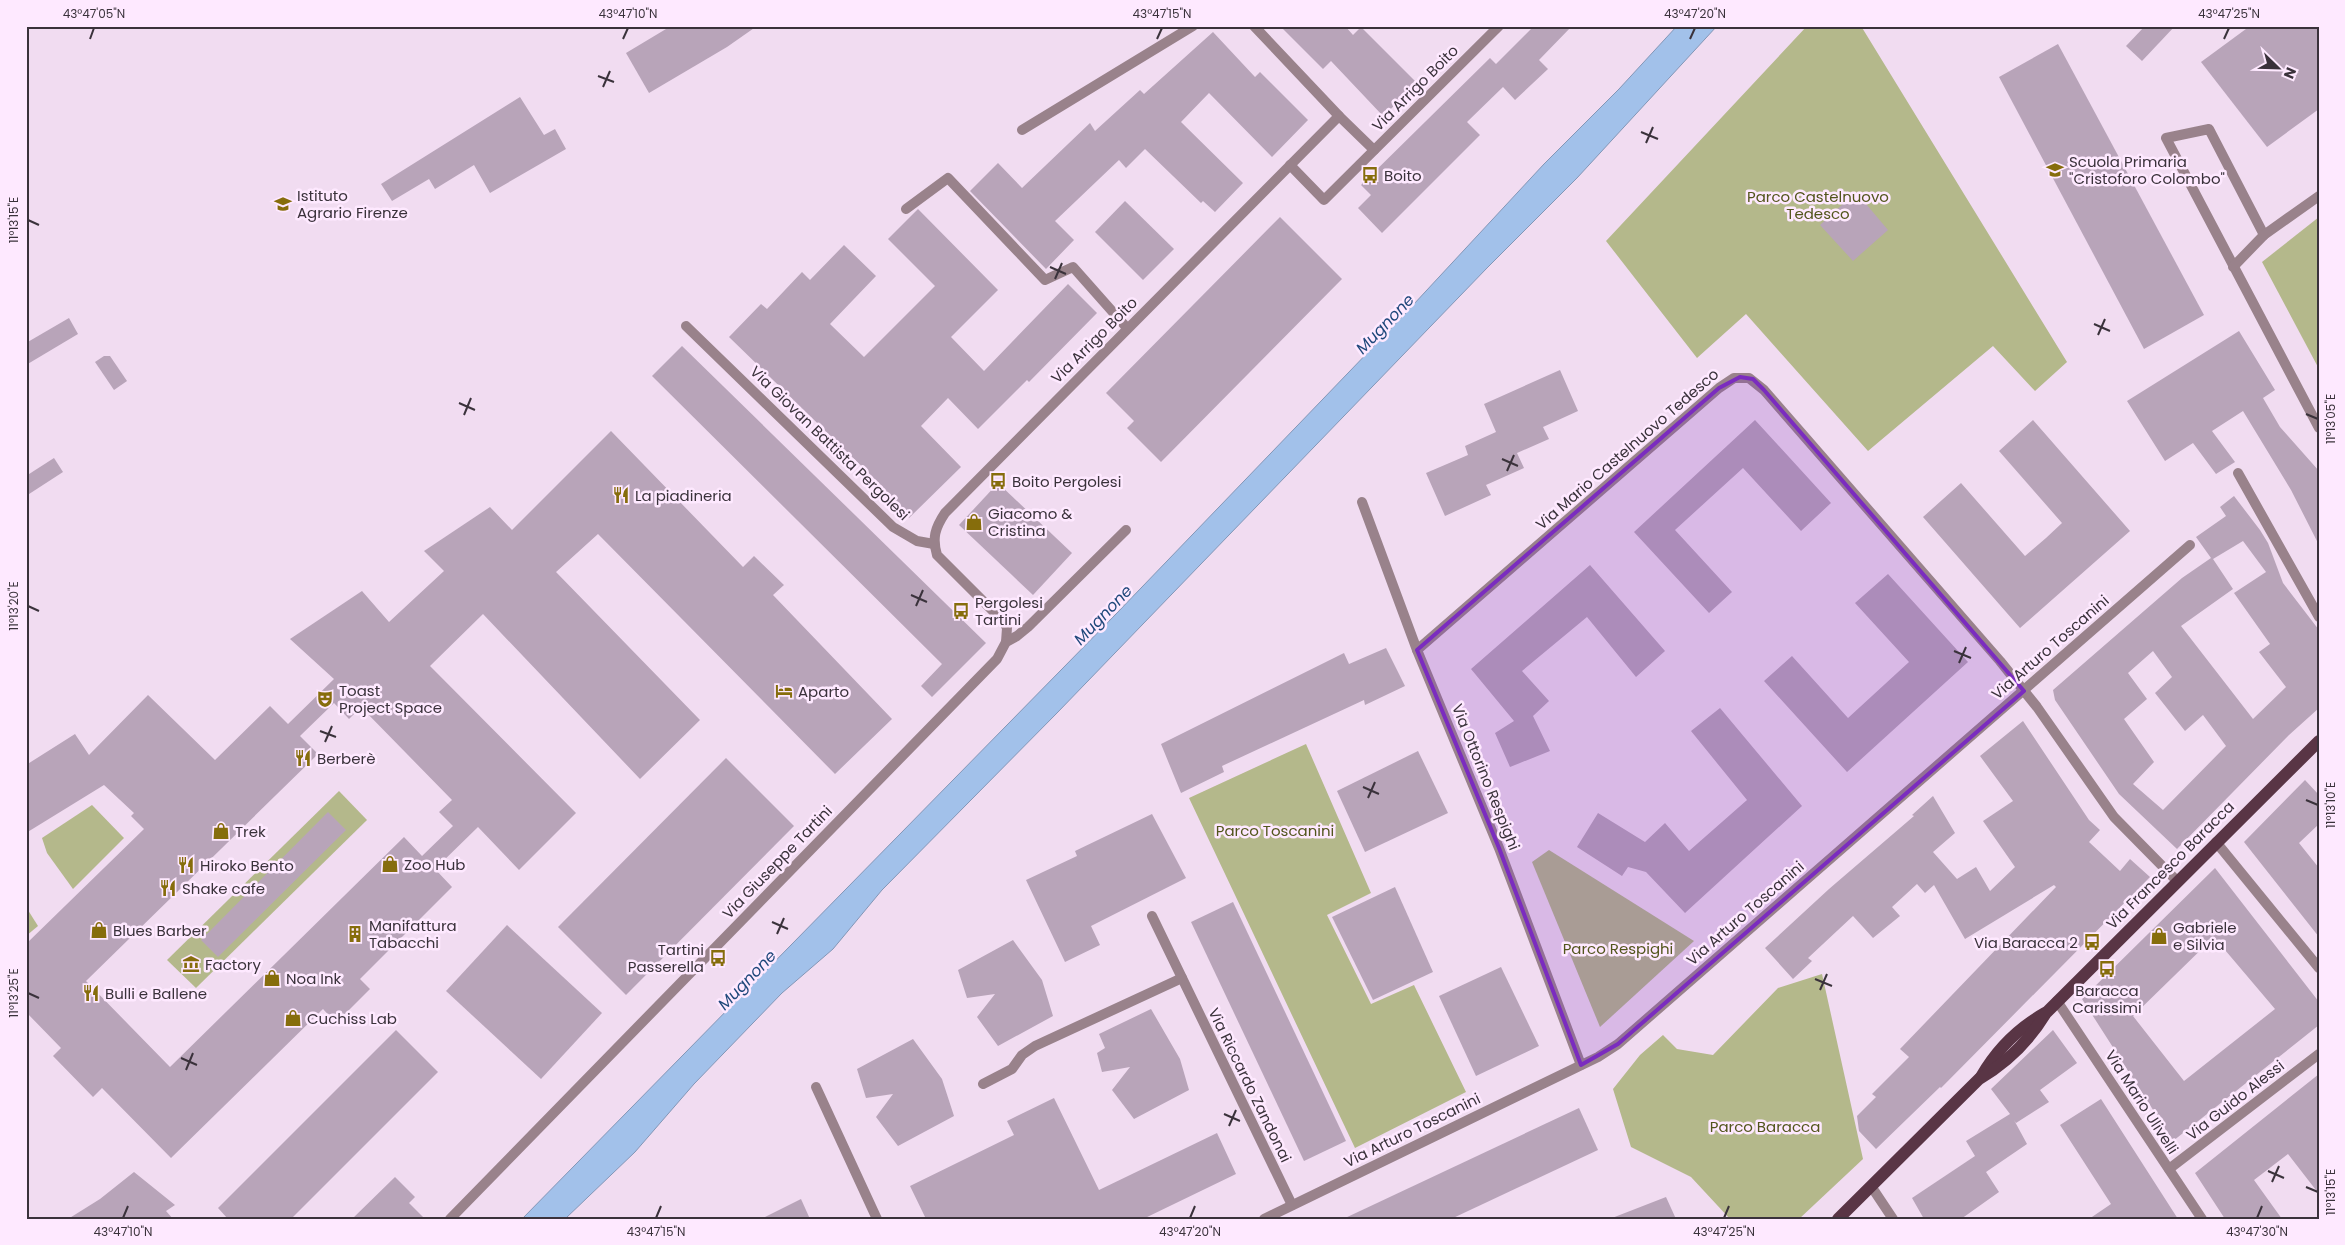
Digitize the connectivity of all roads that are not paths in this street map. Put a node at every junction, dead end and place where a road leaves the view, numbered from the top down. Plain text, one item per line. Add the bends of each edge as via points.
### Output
1 (1193, 26) edge
2 (1254, 26) edge
3 (1499, 26) edge
4 (1339, 116) junction
5 (1022, 130) dead end
6 (1374, 150) junction
7 (1290, 165) junction
8 (2319, 196) edge
9 (906, 209) dead end
10 (2264, 235) junction
11 (2233, 267) junction
12 (686, 326) dead end
13 (1127, 328) junction
14 (2319, 428) edge
15 (2238, 473) dead end
16 (1362, 502) dead end
17 (1126, 530) dead end
18 (934, 544) junction
19 (2190, 546) dead end
20 (2319, 617) edge
21 (1006, 642) junction
22 (1417, 650) junction
23 (2024, 691) junction
24 (2319, 741) edge
25 (2216, 842) junction
26 (2177, 881) junction
27 (1152, 916) dead end
28 (2319, 968) edge
29 (1182, 978) junction
30 (2057, 1001) junction
31 (2319, 1054) edge
32 (1580, 1065) junction
33 (983, 1084) dead end
34 (816, 1087) dead end
35 (2169, 1169) junction
36 (1871, 1186) junction
37 (1292, 1205) junction
38 (450, 1219) edge
39 (877, 1219) edge
40 (1264, 1219) edge
41 (1838, 1219) edge
42 (1893, 1219) edge
43 (2202, 1219) edge

1 - 5 street
2 - 4 street, Via Arrigo Boito
3 - 6 street, Via Arrigo Boito
4 - 6 street, Via Arrigo Boito
4 - 7 street, Via Arrigo Boito
6 - 7 street, Via Arrigo Boito via 1324,200
7 - 13 street, Via Arrigo Boito
8 - 10 street
9 - 13 street via 948,178 1045,280 1073,267
10 - 11 street
10 - 11 street via 2209,128 2166,138
11 - 14 street
12 - 18 street, Via Giovan Battista Pergolesi via 893,527 917,540
13 - 18 street, Via Arrigo Boito via 945,514 936,530
15 - 20 street
16 - 22 street, Via Ottorino Respighi
17 - 21 street, Via Giuseppe Tartini via 1028,627
18 - 21 street via 940,560 1004,622
19 - 23 street, Via Arturo Toscanini
21 - 38 street, Via Giuseppe Tartini via 997,659
22 - 23 street, Via Mario Castelnuovo Tedesco via 1719,388 1731,379 1746,377 1756,382 1770,397
22 - 32 street, Via Ottorino Respighi via 1499,848
23 - 26 street, Via Mario Castelnuovo Tedesco via 2114,817
23 - 32 street, Via Arturo Toscanini via 1618,1044
24 - 25 main road, Via Francesco Baracca
25 - 26 main road, Via Francesco Baracca
25 - 28 street
26 - 30 main road, Via Francesco Baracca
27 - 29 street, Via Riccardo Zandonai
29 - 33 street via 1035,1046 1022,1055 1012,1069
29 - 37 street, Via Riccardo Zandonai
30 - 35 street, Via Mario Ulivelli
30 - 36 main road, Via Francesco Baracca via 2033,1035 2002,1066 1979,1079
31 - 35 street, Via Guido Alessi
32 - 37 street, Via Arturo Toscanini
34 - 39 street
35 - 43 street, Via Mario Ulivelli
36 - 41 main road, Via Francesco Baracca
36 - 42 street
37 - 40 street, Via Arturo Toscanini

